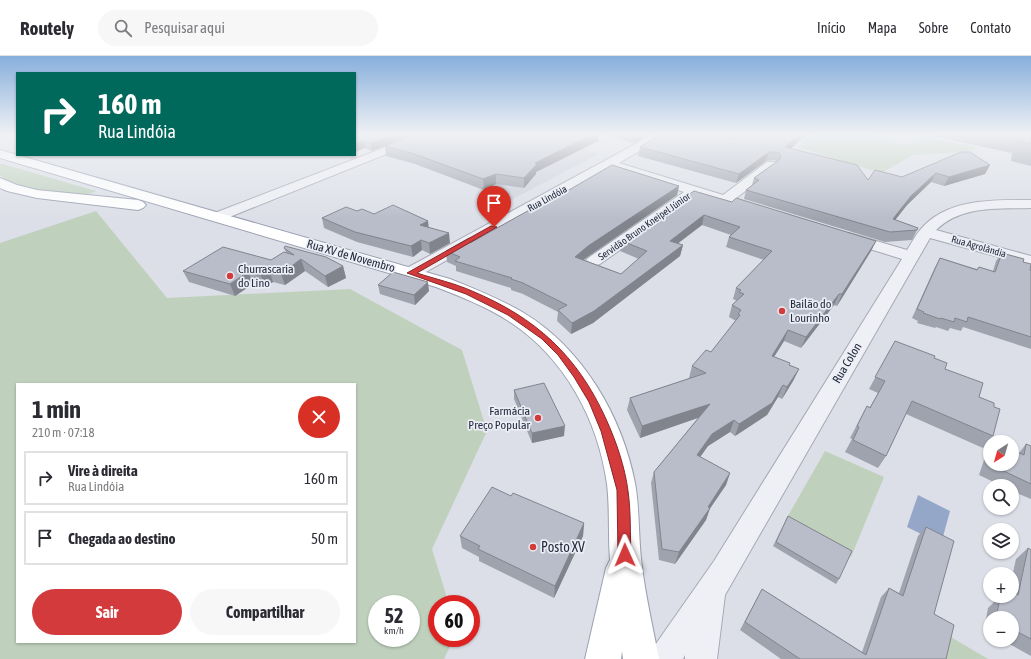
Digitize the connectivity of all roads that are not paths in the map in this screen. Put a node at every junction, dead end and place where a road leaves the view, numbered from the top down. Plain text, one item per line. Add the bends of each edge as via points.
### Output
1 (27, 162) edge
2 (358, 162) edge
3 (611, 162) edge
4 (608, 164) junction
5 (771, 165) edge
6 (0, 182) edge
7 (116, 188) junction
8 (694, 190) junction
9 (71, 197) junction
10 (725, 200) junction
11 (1031, 204) edge
12 (195, 211) junction
13 (770, 214) edge
14 (217, 217) junction
15 (926, 232) junction
16 (836, 234) edge
17 (910, 256) junction
18 (594, 261) dead end
19 (1031, 261) edge
20 (411, 273) junction
21 (625, 555) junction
22 (711, 591) junction
23 (603, 659) edge
24 (641, 659) edge
25 (664, 659) edge
26 (701, 659) edge

1 - 7 main road, Rua XV de Novembro
2 - 14 street
3 - 4 street, Rua Lindóia
4 - 8 street
4 - 20 street, Rua Lindóia
5 - 10 street
6 - 9 main road, Rua XV de Novembro via 25,192
7 - 9 main road via 98,194
7 - 12 main road, Rua XV de Novembro
8 - 10 street
8 - 18 street, Servidão Bruno Kneipel Júnior
9 - 12 main road, Rua XV de Novembro
10 - 13 street
11 - 15 street, Rua Colon via 965,208 934,221
12 - 14 main road, Rua XV de Novembro
14 - 20 main road, Rua XV de Novembro
15 - 17 street, Rua Colon
15 - 19 street, Rua Agrolândia
16 - 17 street
17 - 22 street, Rua Colon
20 - 21 main road, Rua XV de Novembro via 469,292 511,314 545,337 578,375 594,402 615,461 622,490
21 - 23 main road, Rua XV de Novembro
21 - 24 main road, Rua XV de Novembro
22 - 25 street, Rua Colon
22 - 26 street, Rua Colon

